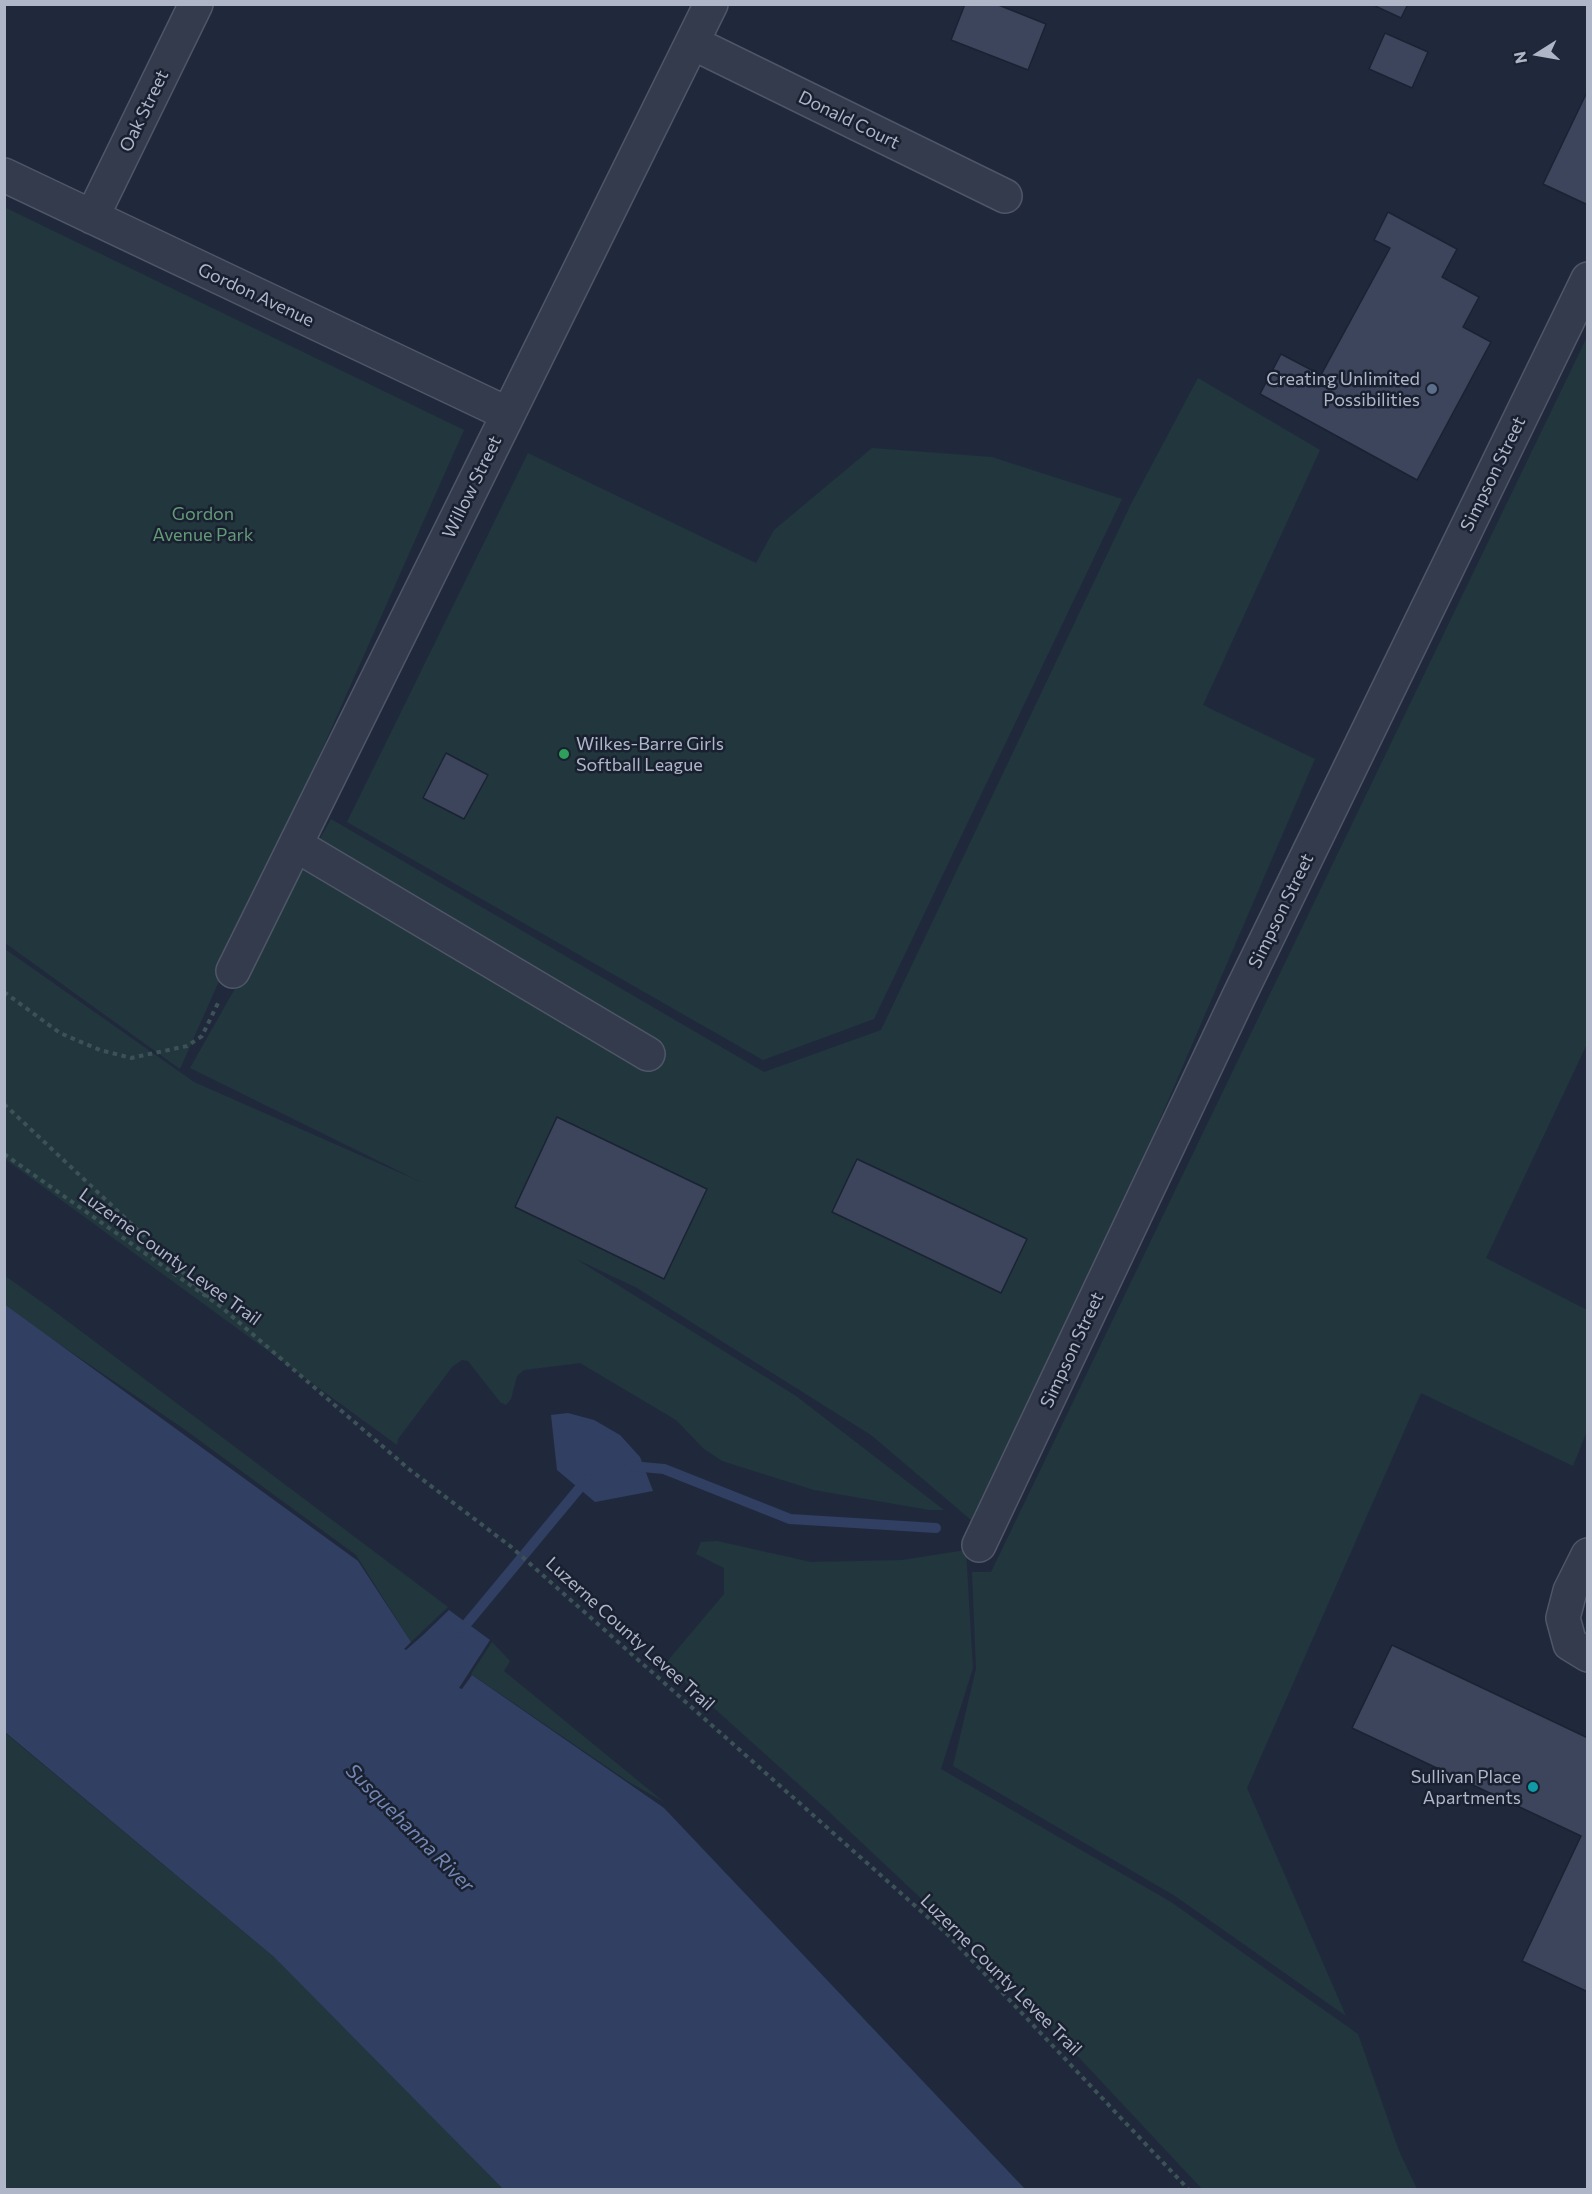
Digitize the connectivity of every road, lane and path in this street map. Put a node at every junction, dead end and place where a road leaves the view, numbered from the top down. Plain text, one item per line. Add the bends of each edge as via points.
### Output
1 (196, 4) edge
2 (711, 4) edge
3 (693, 43) junction
4 (4, 175) edge
5 (1005, 196) dead end
6 (92, 217) junction
7 (1587, 279) edge
8 (508, 414) junction
9 (296, 845) junction
10 (233, 971) joint
11 (4, 992) edge
12 (648, 1054) dead end
13 (4, 1104) edge
14 (4, 1154) edge
15 (220, 1306) junction
16 (979, 1545) dead end
17 (1587, 1556) edge
18 (1587, 1655) edge
19 (1189, 2190) edge

1 - 6 street, Oak Street
2 - 3 street, Willow Street
3 - 5 street, Donald Court
3 - 8 street, Willow Street
4 - 6 street, Gordon Avenue
6 - 8 street, Gordon Avenue
7 - 16 street, Simpson Street via 1244,985
8 - 9 street, Willow Street
9 - 10 street, Willow Street
9 - 12 street
10 - 11 path via 202,1036 187,1046 131,1058 60,1033
13 - 15 path
14 - 15 path, Luzerne County Levee Trail
15 - 19 path, Luzerne County Levee Trail via 411,1470 510,1546 948,1935
17 - 18 street via 1570,1591 1563,1618 1570,1644

